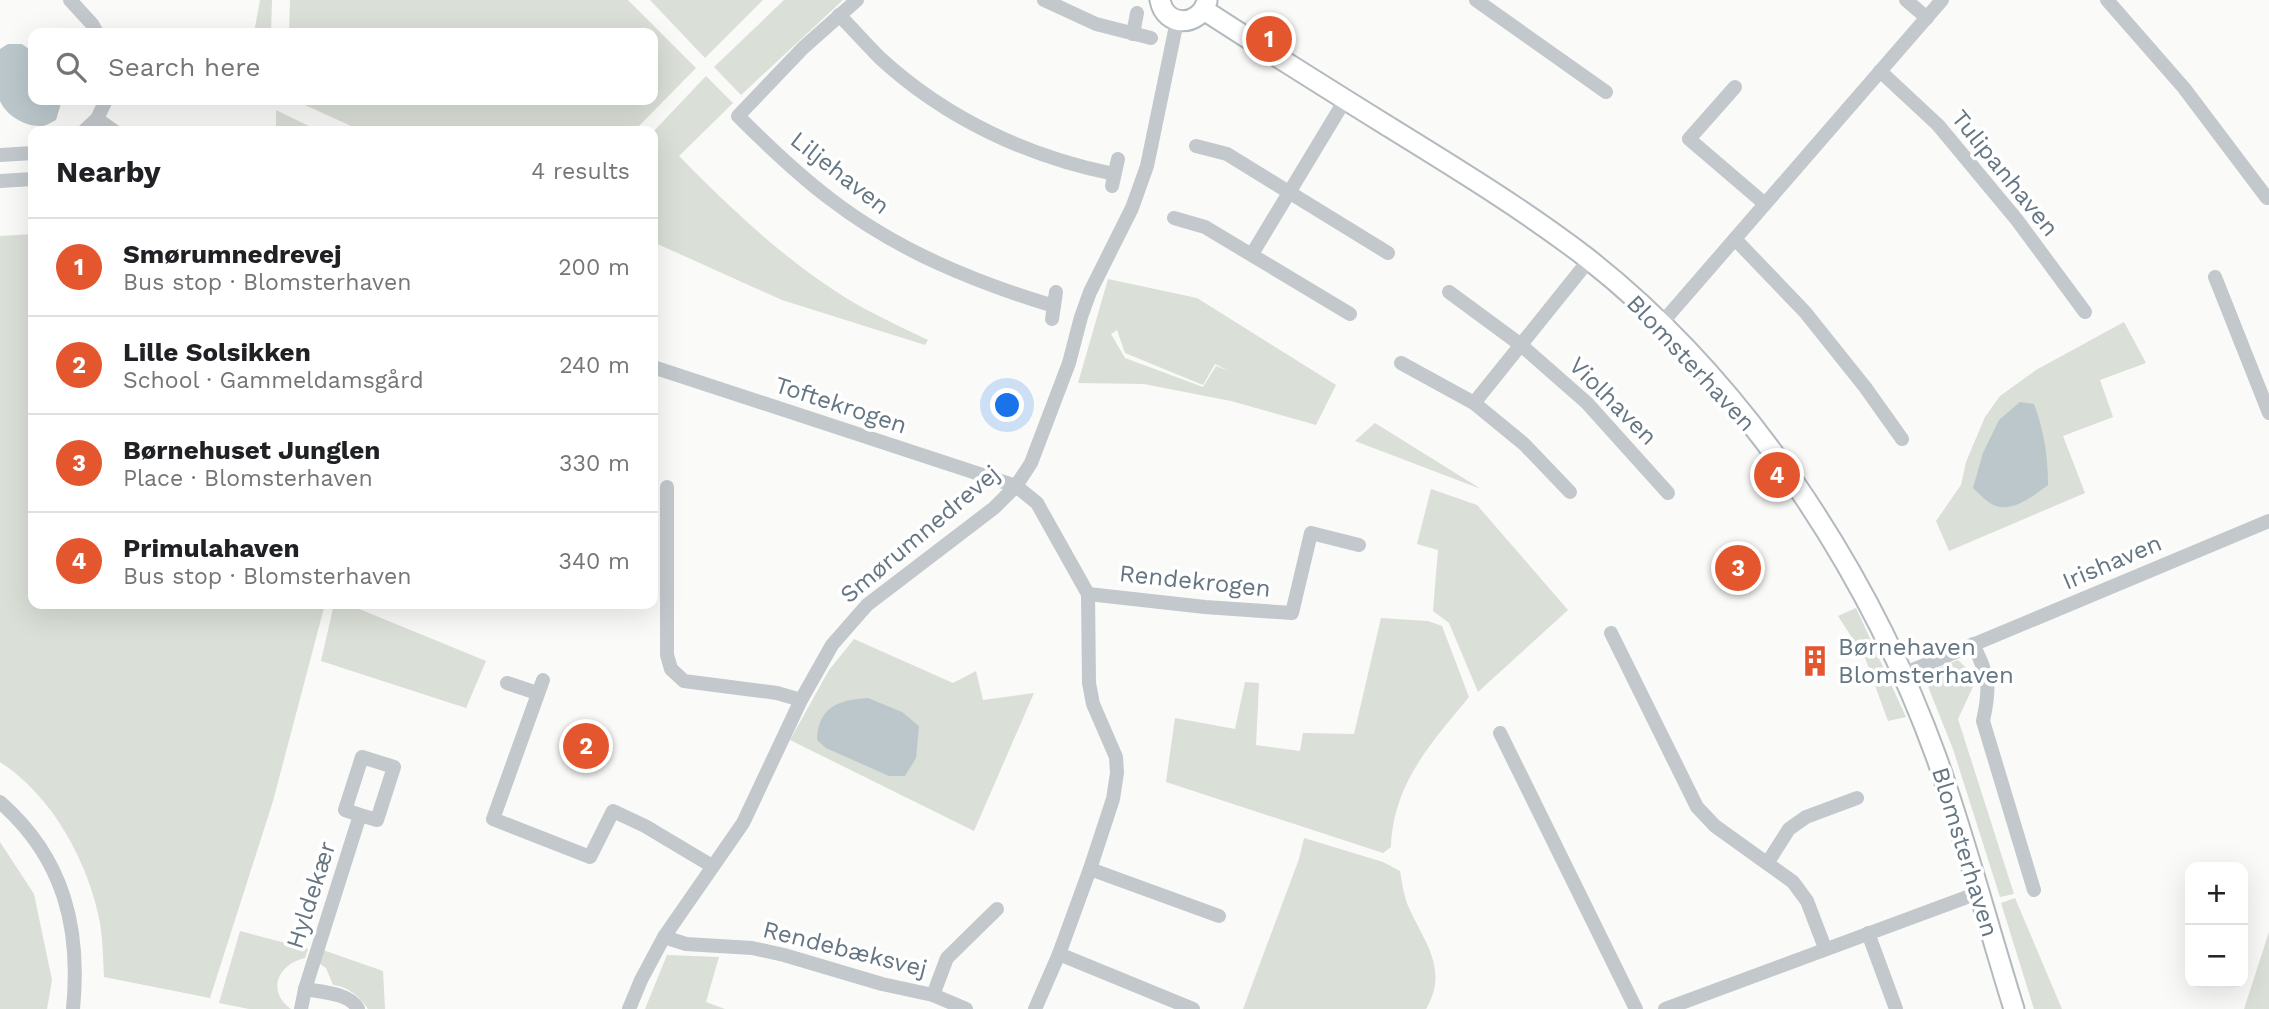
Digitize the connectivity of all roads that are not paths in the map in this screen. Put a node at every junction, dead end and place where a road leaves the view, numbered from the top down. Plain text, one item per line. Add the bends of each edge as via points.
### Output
1 (69, 0) edge
2 (857, 0) edge
3 (1044, 0) edge
4 (1160, 0) edge
5 (1476, 0) edge
6 (1906, 0) edge
7 (1942, 0) edge
8 (2107, 0) edge
9 (1205, 5) edge
10 (1137, 13) dead end
11 (839, 15) junction
12 (1927, 18) junction
13 (1177, 21) junction
14 (94, 28) edge
15 (1133, 34) junction
16 (1151, 38) dead end
17 (1880, 71) junction
18 (1735, 86) dead end
19 (1606, 92) dead end
20 (1345, 100) junction
21 (104, 105) edge
22 (97, 119) junction
23 (89, 126) edge
24 (107, 126) edge
25 (1196, 146) dead end
26 (28, 153) edge
27 (0, 155) edge
28 (1118, 159) dead end
29 (28, 179) edge
30 (0, 181) edge
31 (1289, 193) junction
32 (2267, 198) dead end
33 (1765, 204) junction
34 (1174, 218) dead end
35 (1735, 239) junction
36 (1388, 253) dead end
37 (1252, 254) junction
38 (1589, 260) junction
39 (2215, 277) dead end
40 (1450, 292) dead end
41 (1054, 306) dead end
42 (2085, 312) dead end
43 (1350, 314) dead end
44 (1661, 324) junction
45 (1521, 345) junction
46 (1401, 363) dead end
47 (658, 370) edge
48 (1474, 402) junction
49 (2269, 413) edge
50 (1902, 439) dead end
51 (1016, 486) junction
52 (667, 487) dead end
53 (1570, 492) dead end
54 (1668, 493) dead end
55 (2269, 521) edge
56 (1359, 545) dead end
57 (1088, 594) junction
58 (1611, 633) dead end
59 (1973, 644) junction
60 (1903, 674) junction
61 (507, 683) dead end
62 (801, 700) junction
63 (1500, 733) dead end
64 (1857, 798) dead end
65 (0, 802) edge
66 (360, 815) junction
67 (1769, 862) junction
68 (712, 866) junction
69 (1090, 869) junction
70 (2034, 890) dead end
71 (1978, 892) junction
72 (997, 909) dead end
73 (1219, 916) dead end
74 (1868, 933) junction
75 (664, 937) junction
76 (1825, 948) junction
77 (1059, 954) junction
78 (305, 989) junction
79 (933, 995) junction
80 (73, 1009) edge
81 (301, 1009) edge
82 (358, 1009) edge
83 (629, 1009) edge
84 (966, 1009) edge
85 (1035, 1009) edge
86 (1193, 1009) edge
87 (1636, 1009) edge
88 (1665, 1009) edge
89 (1896, 1009) edge
90 (2014, 1009) edge

1 - 14 street
2 - 11 street, Liljehaven
3 - 15 street
4 - 13 street via 1165,12
5 - 19 street
6 - 12 street
7 - 12 street
8 - 32 street via 2184,88
9 - 13 street via 1192,20
9 - 20 street, Blomsterhaven
10 - 15 street
11 - 28 street via 881,58 928,96 979,128 1113,180
11 - 41 street, Liljehaven via 738,116 821,192 882,234 937,264
12 - 17 street
13 - 51 street, Smørumnedrevej via 1147,166 1080,317 1069,363 1031,463
15 - 16 street
17 - 33 street
17 - 42 street, Tulipanhaven via 1938,125
18 - 33 street via 1689,139
20 - 31 street
20 - 38 street, Blomsterhaven via 1508,201
21 - 22 street
22 - 23 street
22 - 24 street
25 - 31 street via 1227,154
26 - 27 street
29 - 30 street
31 - 36 street
31 - 37 street
33 - 35 street
34 - 37 street via 1205,227
35 - 44 street
35 - 50 street via 1805,312
37 - 43 street
38 - 44 street, Blomsterhaven
38 - 45 street
39 - 49 street
40 - 45 street, Violhaven
44 - 60 street, Blomsterhaven via 1727,396 1796,484 1848,567
45 - 48 street
45 - 54 street, Violhaven via 1587,403
46 - 48 street
47 - 51 street, Toftekrogen
48 - 53 street via 1524,444
51 - 57 street via 1037,503
51 - 62 street, Smørumnedrevej via 867,605 832,645
52 - 62 street via 667,655 671,669 684,681
55 - 59 street, Irishaven
56 - 57 street, Rendekrogen via 1311,533 1292,613
57 - 69 street via 1088,683 1116,757 1117,772
58 - 67 street via 1697,807 1715,826
59 - 60 street, Irishaven
59 - 70 street via 1988,677 1983,721
60 - 71 street, Blomsterhaven via 1936,758
61 - 68 street via 540,686 493,819 590,857 613,811
62 - 68 street, Smørumnedrevej via 743,823
63 - 87 street
64 - 67 street via 1789,828
65 - 80 street via 37,843 62,886 75,946
66 - 66 street, Hyldekær via 345,810 362,757 394,767 377,820
66 - 78 street, Hyldekær
67 - 76 street via 1807,901
68 - 75 street, Smørumnedrevej
69 - 73 street
69 - 77 street
71 - 74 street
71 - 90 street, Blomsterhaven
72 - 79 street, Rendebæksvej via 947,958
74 - 76 street
74 - 89 street
75 - 79 street, Rendebæksvej via 685,944 784,954
75 - 83 street, Smørumnedrevej
76 - 88 street
77 - 85 street
77 - 86 street
78 - 81 street, Hyldekær
78 - 82 street, Hyldekær via 345,998
79 - 84 street, Rendebæksvej

